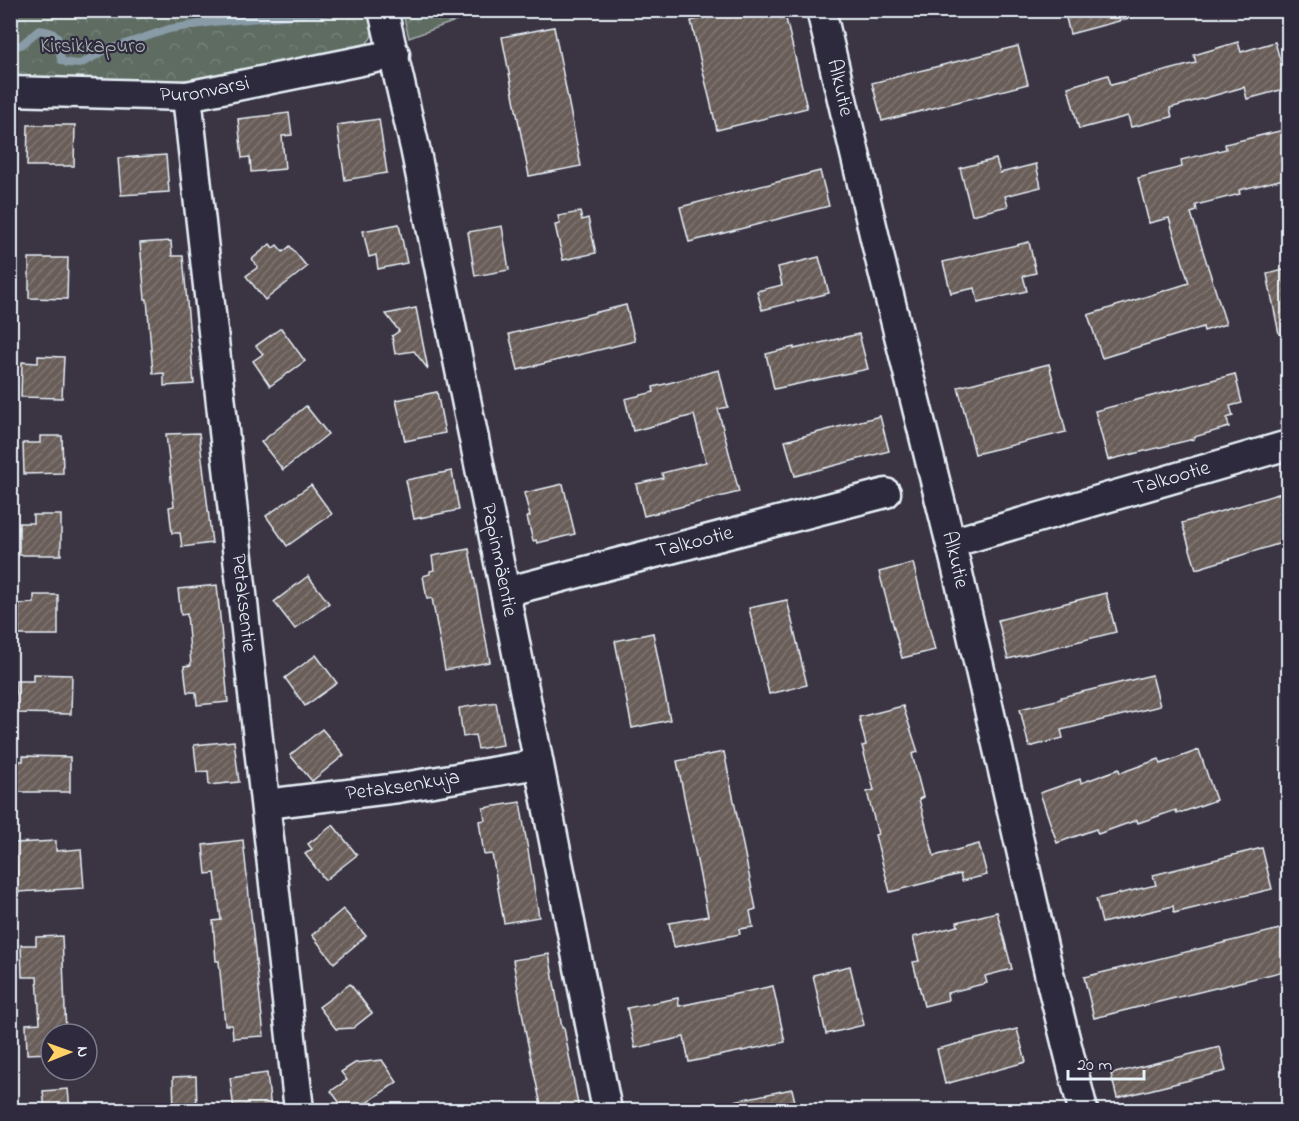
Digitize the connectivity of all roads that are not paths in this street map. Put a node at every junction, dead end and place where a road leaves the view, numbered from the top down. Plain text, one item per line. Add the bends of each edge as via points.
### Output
1 (821, 10) edge
2 (385, 18) edge
3 (395, 54) junction
4 (10, 91) edge
5 (187, 96) junction
6 (1288, 445) edge
7 (886, 493) dead end
8 (951, 543) junction
9 (505, 592) junction
10 (538, 764) junction
11 (266, 804) junction
12 (299, 1110) edge
13 (607, 1110) edge
14 (1083, 1110) edge

1 - 8 street, Alkutie
2 - 3 street, Papinmäentie
3 - 5 street, Puronvarsi
3 - 9 street, Papinmäentie
4 - 5 street, Puronvarsi
5 - 11 street, Petaksentie
6 - 8 street, Talkootie
7 - 9 street, Talkootie
8 - 14 street, Alkutie
9 - 10 street, Papinmäentie
10 - 11 street, Petaksenkuja via 398,788
10 - 13 street, Papinmäentie
11 - 12 street, Petaksentie

